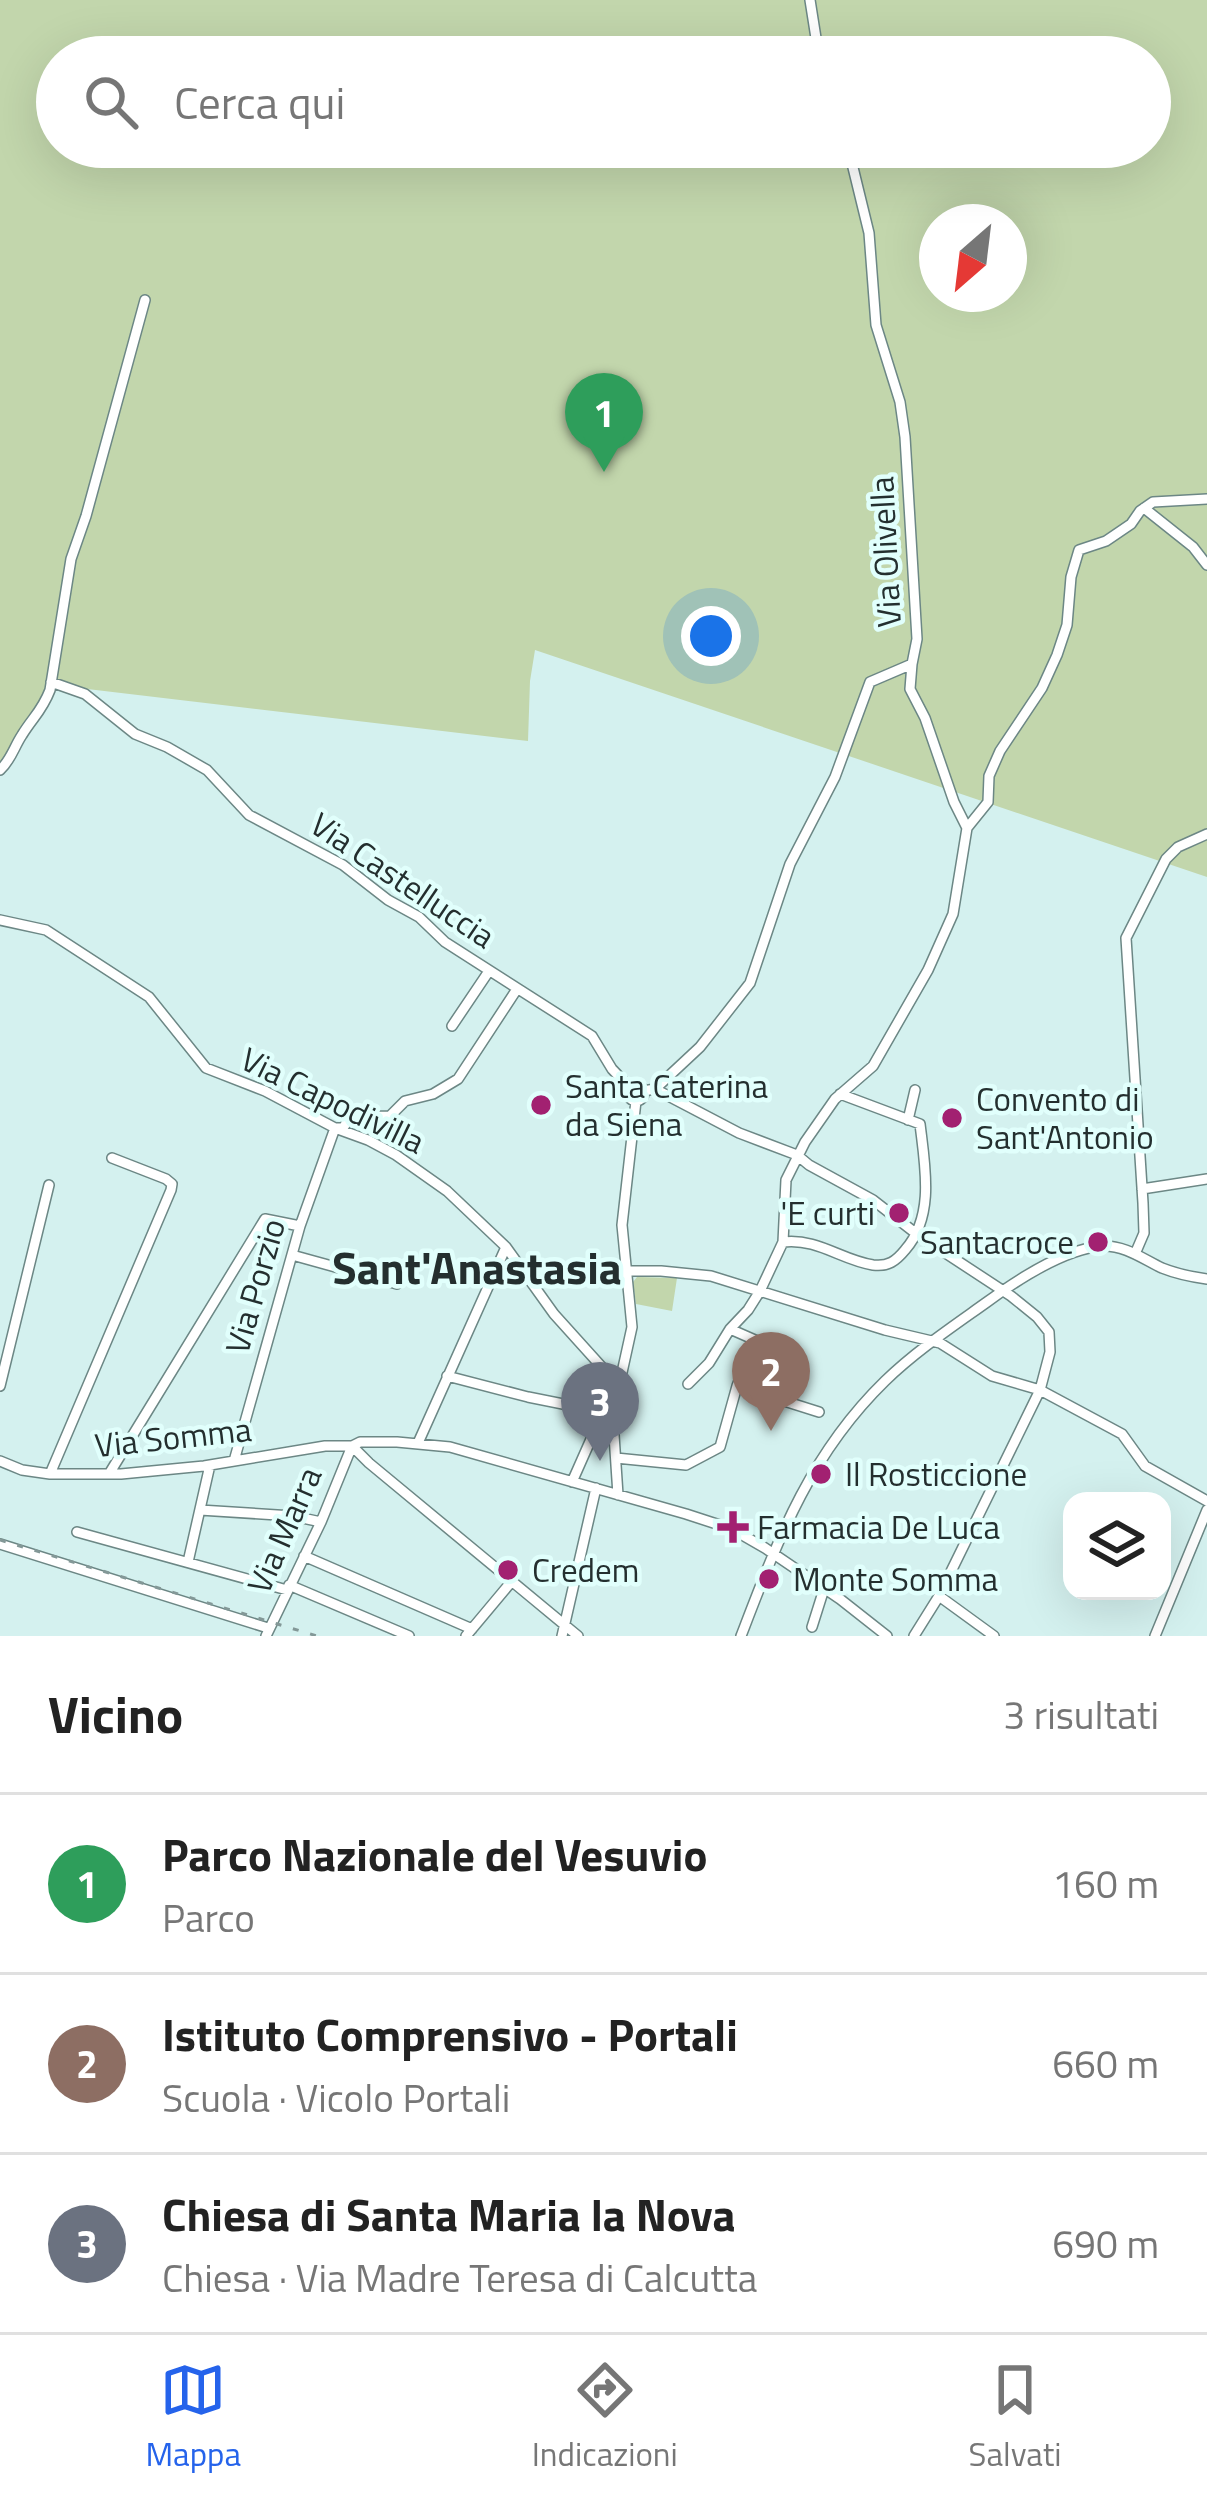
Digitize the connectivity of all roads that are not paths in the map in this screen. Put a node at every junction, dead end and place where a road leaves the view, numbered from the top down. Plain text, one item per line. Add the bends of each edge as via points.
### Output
1 (810, 0) edge
2 (816, 36) edge
3 (853, 168) edge
4 (145, 300) dead end
5 (1207, 499) edge
6 (1144, 508) junction
7 (1207, 565) edge
8 (911, 664) junction
9 (51, 682) junction
10 (0, 770) edge
11 (967, 828) junction
12 (1207, 834) edge
13 (0, 920) edge
14 (489, 970) junction
15 (517, 989) junction
16 (452, 1026) dead end
17 (630, 1088) junction
18 (649, 1090) junction
19 (915, 1090) dead end
20 (840, 1094) junction
21 (636, 1101) junction
22 (908, 1120) junction
23 (335, 1128) junction
24 (797, 1155) junction
25 (112, 1157) dead end
26 (1207, 1179) edge
27 (49, 1186) dead end
28 (1142, 1189) junction
29 (300, 1226) junction
30 (918, 1234) junction
31 (783, 1242) junction
32 (506, 1247) junction
33 (1135, 1253) junction
34 (292, 1255) junction
35 (627, 1271) junction
36 (1207, 1280) edge
37 (398, 1283) dead end
38 (760, 1291) junction
39 (1001, 1291) junction
40 (730, 1329) junction
41 (931, 1341) junction
42 (447, 1376) junction
43 (615, 1376) junction
44 (688, 1384) dead end
45 (0, 1386) edge
46 (736, 1386) junction
47 (1040, 1390) junction
48 (603, 1412) junction
49 (819, 1412) dead end
50 (418, 1444) junction
51 (352, 1446) junction
52 (616, 1458) junction
53 (0, 1460) edge
54 (234, 1461) junction
55 (210, 1465) junction
56 (50, 1474) junction
57 (109, 1474) junction
58 (572, 1482) junction
59 (596, 1488) junction
60 (618, 1495) junction
61 (1207, 1501) edge
62 (200, 1510) junction
63 (1207, 1510) edge
64 (321, 1522) junction
65 (77, 1532) dead end
66 (0, 1544) edge
67 (772, 1553) junction
68 (304, 1556) junction
69 (188, 1562) junction
70 (512, 1581) junction
71 (288, 1588) junction
72 (824, 1588) junction
73 (939, 1596) junction
74 (812, 1627) dead end
75 (564, 1631) edge
76 (267, 1632) edge
77 (469, 1632) edge
78 (410, 1636) edge
79 (578, 1636) edge
80 (741, 1636) edge
81 (887, 1636) edge
82 (914, 1636) edge
83 (994, 1636) edge
84 (1155, 1636) edge

1 - 2 street
3 - 8 street, Via Olivella via 869,233 876,325 905,436 917,639
4 - 9 street via 71,559
5 - 6 street
6 - 7 street
6 - 11 street via 1106,541 1079,550 1057,655 988,776 988,802
8 - 11 street via 910,689
8 - 18 street, Via Olivella via 870,682 835,777 790,864 750,983 700,1047
9 - 10 street via 42,710
9 - 14 street, Via Castelluccia via 85,694 135,734 207,770 249,815 343,865
11 - 20 street via 946,935 880,1056
12 - 28 street via 1166,859 1126,938
13 - 23 street, Via Capodivilla via 46,930 139,988 206,1068
14 - 15 street, Via Castelluccia
14 - 16 street
15 - 17 street, Via Castelluccia via 592,1036
15 - 23 street via 458,1079 390,1115 354,1117
17 - 18 street
17 - 21 street, Via Castelluccia
18 - 21 street, Via Olivella
18 - 24 street
19 - 22 street
20 - 22 street
20 - 24 street
21 - 35 street via 622,1225
22 - 30 street via 920,1124 925,1164
23 - 29 street, Via Porzio
23 - 32 street, Via Capodivilla via 410,1165
24 - 30 street
24 - 31 street via 785,1187
25 - 56 street via 166,1179 171,1190
26 - 28 street
27 - 45 street
28 - 33 street via 1144,1233
29 - 34 street, Via Porzio
29 - 57 street via 265,1220
30 - 31 street via 884,1265
30 - 39 street
31 - 38 street
32 - 42 street
32 - 43 street, Via Capodivilla via 554,1314
33 - 36 street
33 - 39 street via 1082,1251
34 - 37 street
34 - 54 street, Via Porzio
35 - 38 street via 712,1276
35 - 43 street via 632,1337
38 - 40 street
38 - 41 street
39 - 41 street
39 - 47 street via 1049,1332
40 - 44 street
40 - 46 street via 755,1340
41 - 47 street via 992,1376
41 - 67 street via 839,1432
42 - 48 street
42 - 50 street
43 - 48 street
43 - 52 street
46 - 49 street
46 - 52 street via 720,1447 686,1465
47 - 61 street via 1122,1434 1145,1466
47 - 73 street
48 - 58 street
50 - 51 street, Via Somma
50 - 58 street, Via Somma
51 - 54 street, Via Somma
51 - 64 street, Via Marra
51 - 70 street
52 - 60 street
53 - 56 street, Via Somma
54 - 55 street, Via Somma
55 - 57 street, Via Somma
55 - 62 street
56 - 57 street, Via Somma
58 - 59 street, Via Somma
59 - 60 street, Via Somma
59 - 75 street
60 - 67 street, Via Somma via 721,1525
62 - 64 street
62 - 69 street
63 - 84 street
64 - 68 street, Via Marra
65 - 69 street
66 - 76 street
67 - 72 street, Via Somma
67 - 80 street
68 - 71 street, Via Marra
68 - 77 street
69 - 71 street
70 - 75 street
70 - 77 street
71 - 76 street, Via Marra
71 - 78 street
72 - 74 street
72 - 81 street, Via Somma
73 - 82 street
73 - 83 street
75 - 79 street

